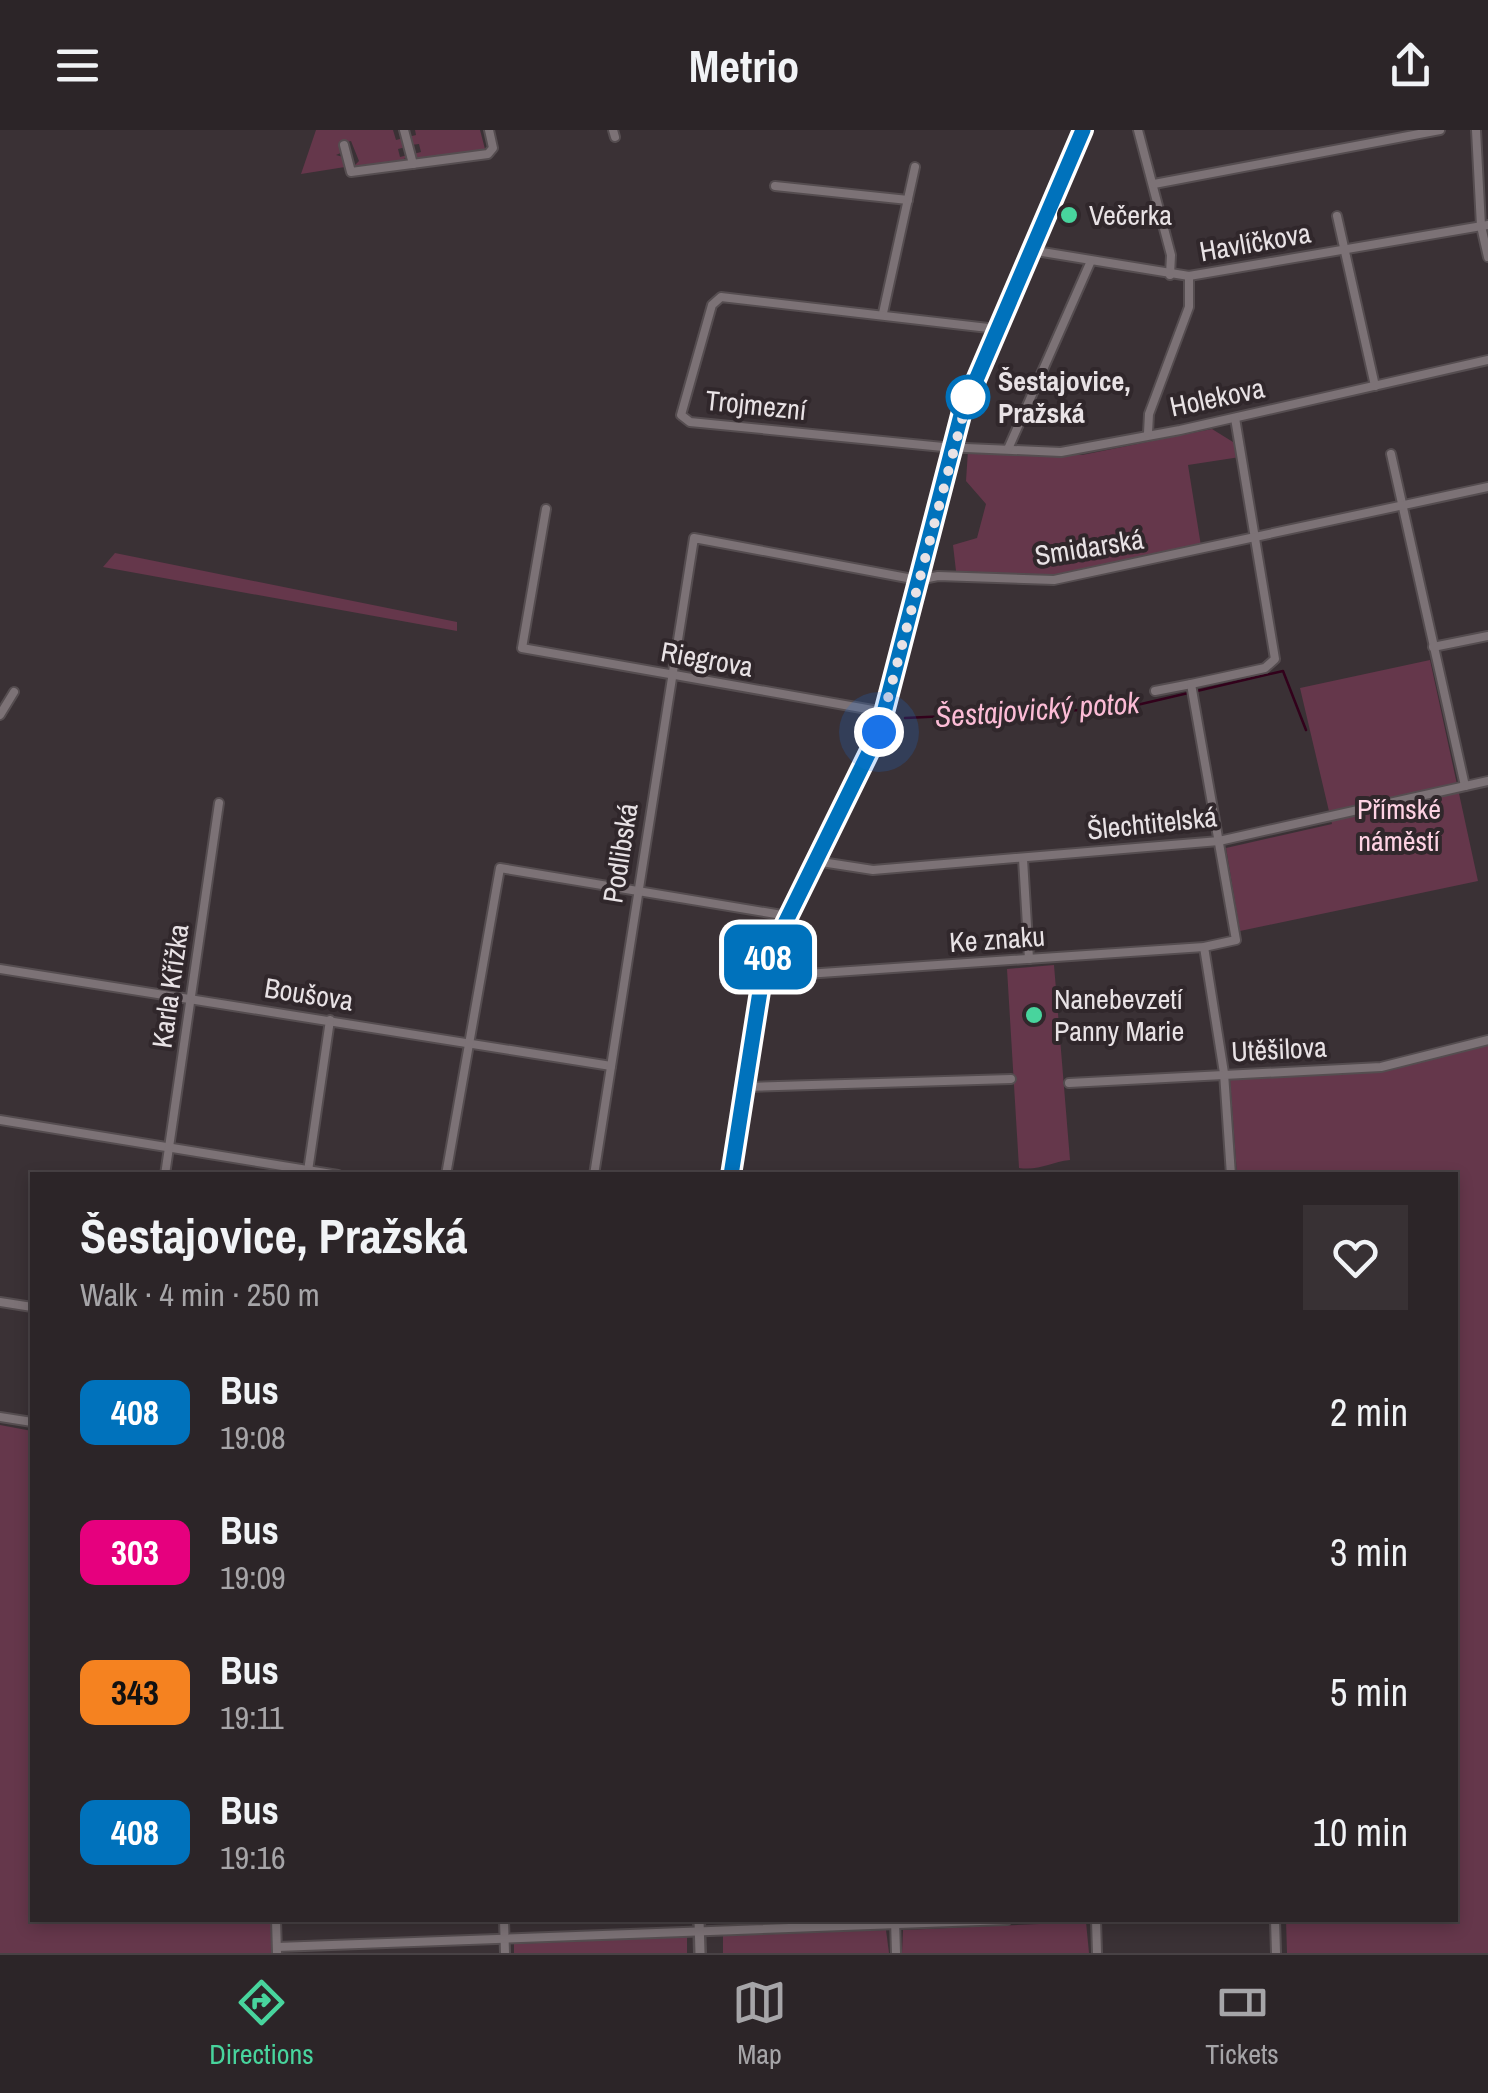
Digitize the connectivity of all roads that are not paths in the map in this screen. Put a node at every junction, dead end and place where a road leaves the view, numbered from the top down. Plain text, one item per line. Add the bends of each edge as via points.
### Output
1 (404, 130) edge
2 (489, 130) edge
3 (1083, 130) edge
4 (1138, 130) edge
5 (1440, 130) edge
6 (1476, 130) edge
7 (344, 145) dead end
8 (413, 164) junction
9 (915, 167) dead end
10 (1154, 184) junction
11 (775, 186) dead end
12 (908, 200) junction
13 (1337, 216) dead end
14 (1484, 226) edge
15 (1030, 250) junction
16 (1345, 250) junction
17 (1488, 256) edge
18 (1090, 263) junction
19 (1170, 275) junction
20 (1190, 276) junction
21 (882, 313) junction
22 (997, 329) junction
23 (1488, 360) edge
24 (1375, 386) junction
25 (1235, 418) junction
26 (1148, 433) junction
27 (953, 446) junction
28 (1008, 449) junction
29 (1390, 454) dead end
30 (1488, 488) edge
31 (1404, 506) junction
32 (546, 508) dead end
33 (694, 538) joint
34 (1259, 538) junction
35 (918, 580) junction
36 (1488, 636) edge
37 (1433, 647) junction
38 (671, 676) junction
39 (1154, 691) dead end
40 (1192, 691) junction
41 (14, 692) dead end
42 (884, 712) junction
43 (0, 715) edge
44 (1488, 781) edge
45 (1465, 786) junction
46 (218, 804) dead end
47 (1220, 840) junction
48 (1023, 859) junction
49 (816, 861) junction
50 (636, 891) junction
51 (788, 916) junction
52 (1204, 947) junction
53 (1029, 959) junction
54 (0, 968) edge
55 (761, 977) junction
56 (192, 998) junction
57 (330, 1020) junction
58 (1488, 1040) edge
59 (470, 1042) junction
60 (611, 1066) junction
61 (1224, 1073) junction
62 (1011, 1079) dead end
63 (1069, 1083) dead end
64 (744, 1088) junction
65 (0, 1120) edge
66 (169, 1148) junction
67 (166, 1172) edge
68 (307, 1172) edge
69 (447, 1172) edge
70 (594, 1172) edge
71 (731, 1172) edge
72 (1232, 1172) edge
73 (0, 1302) edge
74 (30, 1306) edge
75 (0, 1417) edge
76 (30, 1422) edge
77 (276, 1922) edge
78 (504, 1922) edge
79 (699, 1922) edge
80 (895, 1922) edge
81 (1096, 1922) edge
82 (1275, 1922) edge
83 (700, 1932) junction
84 (505, 1938) junction
85 (384, 1948) edge
86 (277, 1950) edge
87 (506, 1953) edge
88 (700, 1953) edge
89 (896, 1953) edge
90 (1097, 1953) edge
91 (1276, 1953) edge

1 - 8 street
2 - 8 street via 493,150
3 - 15 street
4 - 10 street
5 - 10 street
6 - 14 street
7 - 8 street via 351,172
9 - 12 street
10 - 19 street
11 - 12 street
12 - 21 street
13 - 16 street
14 - 16 street, Havlíčkova
14 - 17 street
15 - 18 street, Havlíčkova
15 - 22 street
16 - 20 street, Havlíčkova
16 - 24 street
18 - 19 street, Havlíčkova
18 - 28 street
19 - 20 street, Havlíčkova
20 - 26 street via 1189,307
21 - 22 street
21 - 27 street, Trojmezní via 721,298 712,306 681,415 690,422
22 - 27 street
23 - 24 street, Holekova
24 - 25 street, Holekova
25 - 26 street, Holekova
25 - 34 street
26 - 28 street, Holekova via 1061,452
27 - 28 street, Holekova
27 - 35 street
29 - 31 street
30 - 31 street, Smidarská
31 - 34 street, Smidarská
31 - 37 street
32 - 38 street, Riegrova via 522,648
33 - 35 street, Smidarská
33 - 38 street, Podlibská
34 - 35 street, Smidarská via 1054,580
34 - 40 street via 1274,662
35 - 42 street
36 - 37 street
37 - 45 street
38 - 42 street, Riegrova
38 - 50 street, Podlibská
39 - 40 street
40 - 47 street
41 - 43 street
42 - 49 street
44 - 45 street, Šlechtitelská
45 - 47 street, Šlechtitelská
46 - 56 street, Karla Křížka
47 - 48 street, Šlechtitelská
47 - 52 street, Ke znaku via 1236,940
48 - 49 street, Šlechtitelská via 873,870
48 - 53 street
49 - 51 street
50 - 51 street
50 - 59 street via 500,868
50 - 60 street, Podlibská
51 - 55 street
52 - 53 street, Ke znaku
52 - 61 street
53 - 55 street, Ke znaku
54 - 56 street, Boušova
55 - 64 street
56 - 57 street, Boušova
56 - 66 street, Karla Křížka
57 - 59 street, Boušova
57 - 68 street
58 - 61 street, Utěšilova via 1381,1067
59 - 60 street, Boušova
59 - 69 street
60 - 70 street, Podlibská
61 - 63 street, Utěšilova
61 - 72 street
62 - 64 street
64 - 71 street
65 - 66 street
66 - 67 street, Karla Křížka
66 - 68 street
73 - 74 street
75 - 76 street
77 - 86 street
78 - 84 street
79 - 83 street
80 - 83 street
80 - 89 street
81 - 90 street
82 - 91 street
83 - 84 street
83 - 88 street
84 - 85 street
84 - 87 street
85 - 86 street

